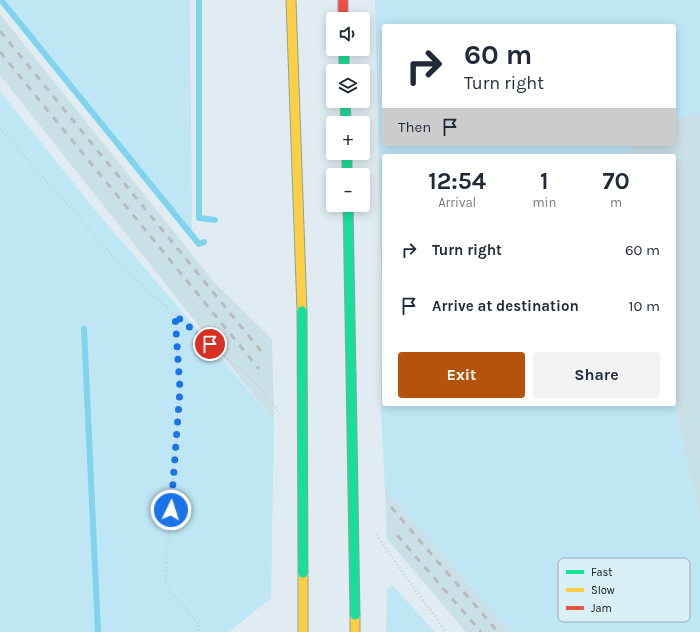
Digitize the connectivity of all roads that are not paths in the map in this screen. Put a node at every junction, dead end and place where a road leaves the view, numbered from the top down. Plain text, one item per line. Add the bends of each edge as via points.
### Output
1 (291, 0) edge
2 (343, 0) edge
3 (343, 12) edge
4 (348, 212) edge
5 (303, 632) edge
6 (355, 632) edge

1 - 5 highway, bridge via 302,311
2 - 3 highway
4 - 6 highway, bridge

